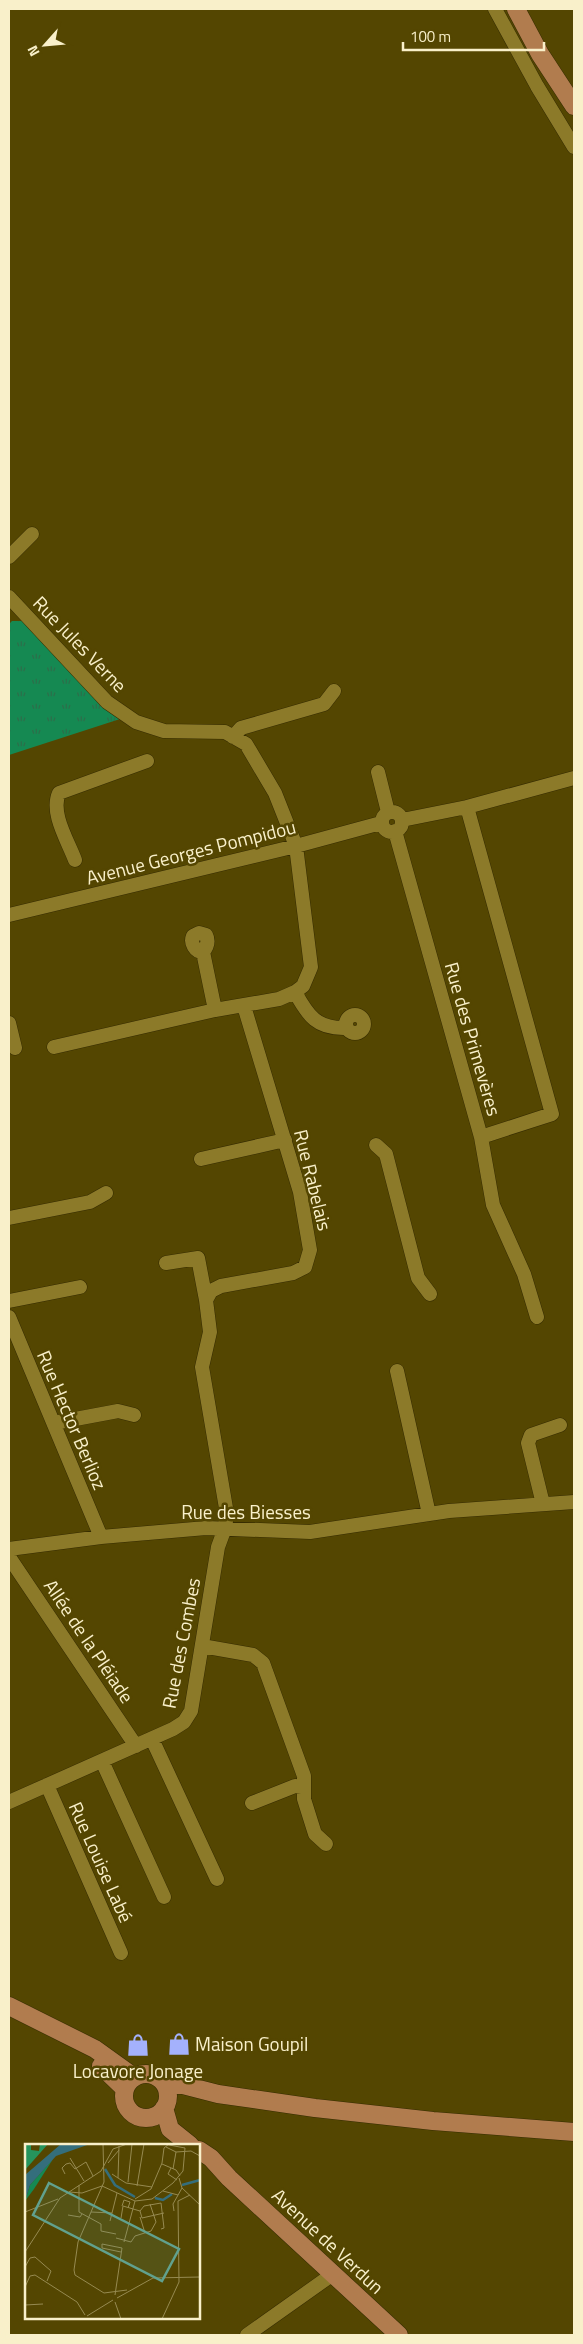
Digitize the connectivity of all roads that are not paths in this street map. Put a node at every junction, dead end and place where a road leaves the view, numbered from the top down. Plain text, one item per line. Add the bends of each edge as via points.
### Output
1 (495, 9) edge
2 (516, 9) edge
3 (574, 106) edge
4 (574, 147) edge
5 (32, 534) dead end
6 (9, 557) edge
7 (12, 607) edge
8 (334, 691) dead end
9 (233, 737) junction
10 (147, 761) dead end
11 (378, 772) dead end
12 (574, 778) edge
13 (467, 806) junction
14 (385, 817) junction
15 (398, 826) junction
16 (296, 846) junction
17 (75, 860) dead end
18 (9, 915) edge
19 (203, 952) dead end
20 (296, 992) junction
21 (244, 1006) junction
22 (216, 1010) junction
23 (9, 1023) edge
24 (346, 1028) dead end
25 (54, 1047) dead end
26 (15, 1048) dead end
27 (481, 1137) junction
28 (284, 1140) junction
29 (376, 1145) dead end
30 (201, 1158) dead end
31 (106, 1193) dead end
32 (9, 1218) edge
33 (166, 1263) dead end
34 (80, 1288) dead end
35 (430, 1294) dead end
36 (9, 1300) edge
37 (206, 1300) junction
38 (9, 1317) edge
39 (537, 1317) dead end
40 (14, 1342) edge
41 (397, 1371) dead end
42 (134, 1415) dead end
43 (54, 1423) junction
44 (560, 1425) dead end
45 (574, 1502) edge
46 (543, 1504) junction
47 (429, 1514) junction
48 (225, 1528) junction
49 (101, 1537) junction
50 (9, 1549) edge
51 (9, 1557) edge
52 (202, 1646) junction
53 (152, 1739) junction
54 (136, 1746) junction
55 (102, 1761) junction
56 (47, 1785) junction
57 (304, 1787) junction
58 (9, 1802) edge
59 (252, 1803) dead end
60 (326, 1844) dead end
61 (217, 1878) dead end
62 (164, 1897) dead end
63 (121, 1953) dead end
64 (9, 2006) edge
65 (130, 2083) junction
66 (166, 2097) junction
67 (147, 2118) junction
68 (574, 2132) edge
69 (174, 2144) edge
70 (188, 2144) edge
71 (200, 2151) edge
72 (200, 2160) edge
73 (229, 2178) junction
74 (333, 2274) junction
75 (247, 2335) edge
76 (399, 2335) edge

1 - 4 street
2 - 3 main road
5 - 6 street
7 - 9 street, Rue Jules Verne via 107,702 136,722 164,731 226,732
8 - 9 street via 324,704 241,728
9 - 16 street, Rue Jules Verne via 246,744 275,794
10 - 17 street via 59,793 55,801 57,813
11 - 14 street
12 - 13 street
13 - 15 street
13 - 27 street, Rue des Primevères via 552,1114
14 - 15 street via 386,830
14 - 16 street, Avenue Georges Pompidou
15 - 27 street, Rue des Primevères
16 - 18 street, Avenue Georges Pompidou
16 - 20 street, Rue Jules Verne via 311,967 303,986
19 - 22 street
20 - 21 street
20 - 24 street via 306,1012 314,1019 324,1026
21 - 22 street
21 - 28 street, Rue Rabelais
22 - 25 street
23 - 26 street
27 - 39 street via 493,1205 524,1274
28 - 30 street
28 - 37 street, Rue Rabelais via 300,1192 309,1260 305,1267 293,1273 221,1286 211,1291
29 - 35 street via 386,1154 415,1270
31 - 32 street via 90,1202
33 - 37 street via 198,1258
34 - 36 street
37 - 48 street via 210,1332 202,1368 227,1514
38 - 40 street, Rue Hector Berlioz
40 - 43 street, Rue Hector Berlioz
41 - 47 street
42 - 43 street via 118,1411
43 - 49 street, Rue Hector Berlioz
44 - 46 street via 531,1435 528,1443
45 - 46 street, Rue des Biesses
46 - 47 street, Rue des Biesses
47 - 48 street, Rue des Biesses via 295,1533
48 - 49 street, Rue des Biesses
48 - 52 street, Rue des Combes via 218,1546
49 - 50 street, Rue des Biesses
51 - 54 street, Allée de la Pléiade
52 - 53 street, Rue des Combes via 191,1711 184,1722
52 - 57 street via 253,1655 263,1663 304,1776
53 - 54 street, Rue des Combes
53 - 61 street
54 - 55 street, Rue des Combes
55 - 56 street, Rue des Combes
55 - 62 street
56 - 58 street, Rue des Combes
56 - 63 street, Rue Louise Labé
57 - 59 street via 295,1786
57 - 60 street via 304,1799 316,1834
64 - 65 main road via 95,2049
65 - 66 main road via 151,2074 162,2080
65 - 67 main road via 125,2099 128,2108
66 - 67 main road via 158,2114
66 - 68 main road via 184,2093 218,2094 433,2121
66 - 70 main road via 170,2129
67 - 69 main road
71 - 73 main road, Avenue de Verdun
72 - 73 main road, Avenue de Verdun
73 - 74 main road, Avenue de Verdun
74 - 75 street
74 - 76 main road, Avenue de Verdun

